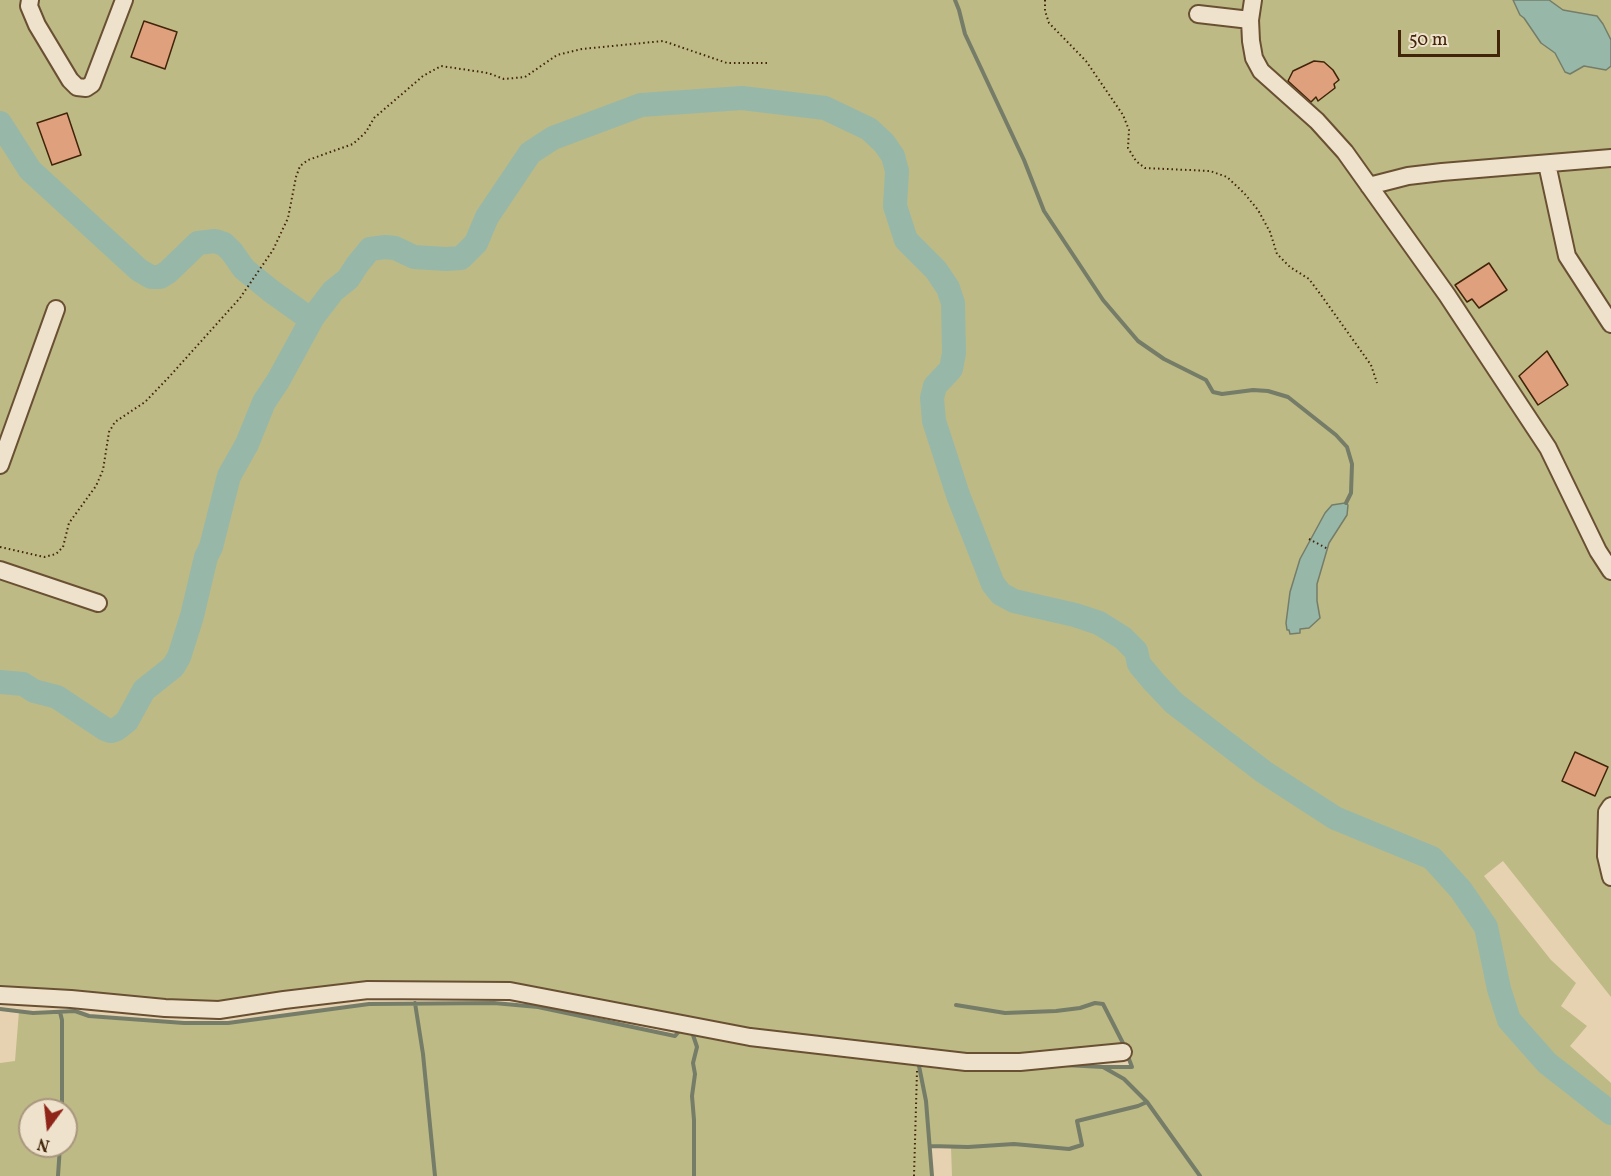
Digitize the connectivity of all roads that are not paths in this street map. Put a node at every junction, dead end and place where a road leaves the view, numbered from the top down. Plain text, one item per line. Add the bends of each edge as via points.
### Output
1 (30, 0) edge
2 (124, 0) edge
3 (1253, 0) edge
4 (1198, 14) dead end
5 (1250, 20) junction
6 (1611, 159) edge
7 (1547, 164) junction
8 (1368, 186) junction
9 (56, 309) dead end
10 (1611, 324) edge
11 (1, 456) edge
12 (0, 570) edge
13 (1611, 571) edge
14 (98, 603) dead end
15 (1611, 806) edge
16 (1611, 877) edge
17 (0, 995) edge
18 (1123, 1052) dead end

1 - 2 street via 37,25 70,80 77,87 86,88 92,84
3 - 5 street
4 - 5 street
5 - 8 street via 1254,58 1261,71 1317,121
6 - 7 street
7 - 8 street via 1408,176
7 - 10 street via 1567,256
8 - 13 street via 1447,295 1548,448
9 - 11 street
12 - 14 street
15 - 16 street via 1607,812 1606,856
17 - 18 street via 219,1010 369,990 510,991 750,1036 966,1062 1020,1062

